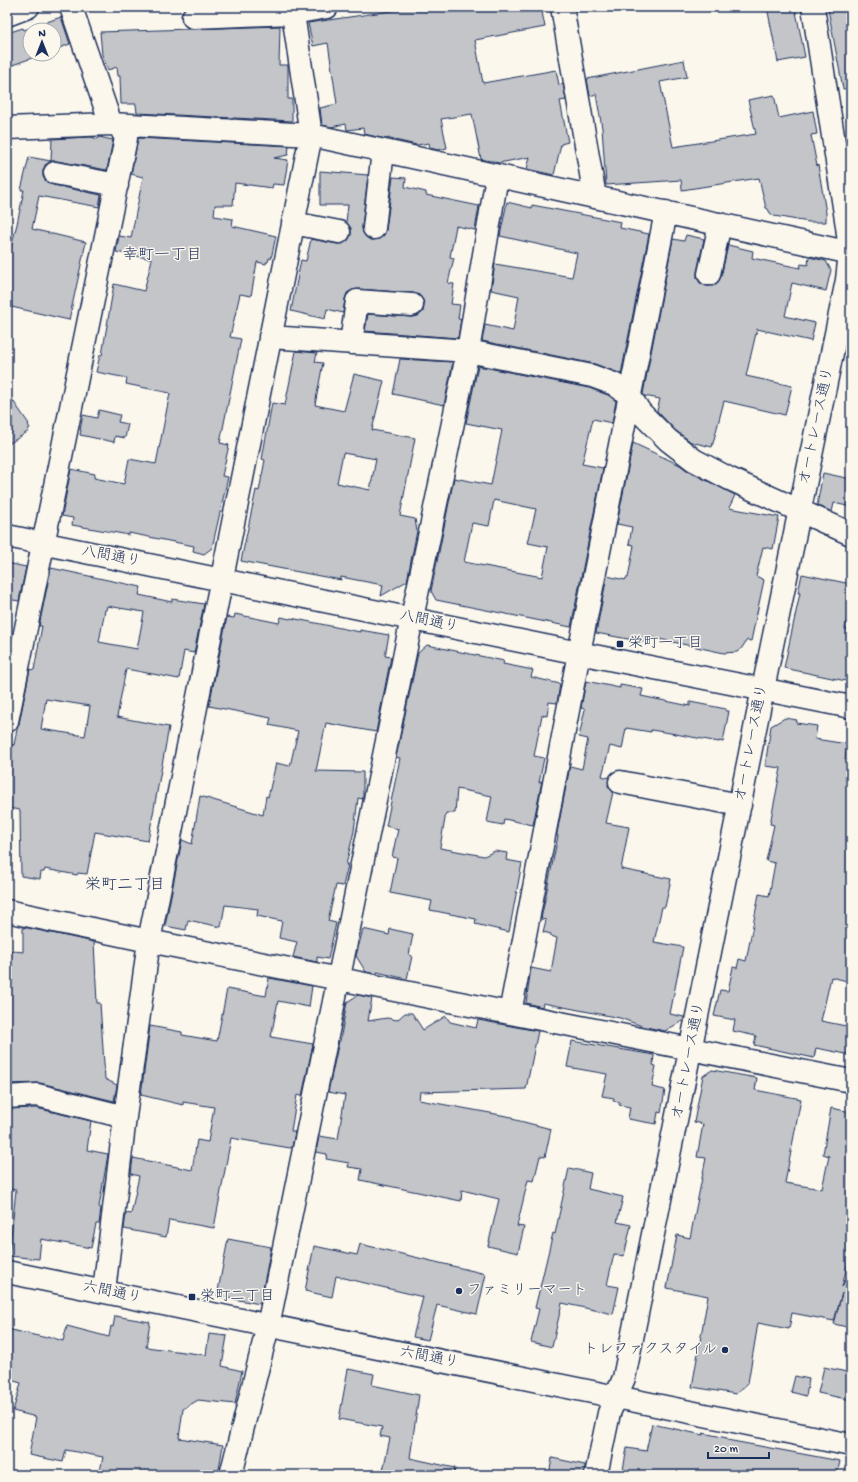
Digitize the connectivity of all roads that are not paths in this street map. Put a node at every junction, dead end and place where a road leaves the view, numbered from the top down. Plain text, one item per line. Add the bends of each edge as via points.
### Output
1 (28, 7) edge
2 (70, 7) edge
3 (327, 7) edge
4 (562, 7) edge
5 (812, 7) edge
6 (292, 10) edge
7 (7, 15) edge
8 (193, 17) dead end
9 (115, 124) junction
10 (7, 128) edge
11 (311, 135) junction
12 (383, 151) junction
13 (55, 174) dead end
14 (497, 176) junction
15 (117, 185) junction
16 (595, 197) junction
17 (666, 212) junction
18 (293, 223) junction
19 (720, 224) junction
20 (374, 228) dead end
21 (339, 232) dead end
22 (850, 253) edge
23 (709, 274) dead end
24 (412, 305) dead end
25 (270, 337) junction
26 (351, 343) junction
27 (468, 351) junction
28 (629, 396) junction
29 (799, 511) junction
30 (851, 534) edge
31 (7, 536) edge
32 (44, 544) junction
33 (221, 579) junction
34 (412, 618) junction
35 (579, 653) junction
36 (763, 689) junction
37 (851, 707) edge
38 (7, 721) edge
39 (620, 782) dead end
40 (740, 805) junction
41 (7, 911) edge
42 (149, 941) junction
43 (339, 978) junction
44 (510, 1013) junction
45 (691, 1048) junction
46 (851, 1081) edge
47 (7, 1097) edge
48 (125, 1117) junction
49 (7, 1272) edge
50 (104, 1291) junction
51 (268, 1326) junction
52 (616, 1396) junction
53 (851, 1445) edge
54 (231, 1475) edge
55 (596, 1475) edge

1 - 7 street
2 - 9 street
3 - 6 street
4 - 16 street
5 - 22 street, オートレース通り
6 - 8 street
6 - 11 street
9 - 10 street
9 - 11 street
9 - 15 street via 126,138
11 - 12 street
11 - 18 street
12 - 14 street
12 - 20 street
13 - 15 street
14 - 16 street
14 - 27 street
15 - 32 street
16 - 17 street
17 - 19 street
17 - 28 street
18 - 21 street
18 - 25 street
19 - 22 street
19 - 23 street
22 - 29 street, オートレース通り via 847,280
24 - 26 street via 357,301
25 - 26 street
25 - 33 street
26 - 27 street
27 - 28 street via 592,376 614,384
27 - 34 street
28 - 29 street via 640,412 668,440 694,460
28 - 35 street
29 - 30 street
29 - 36 street, オートレース通り
31 - 32 street, 八間通り
32 - 33 street, 八間通り
32 - 38 street
33 - 34 street, 八間通り
33 - 42 street
34 - 35 street, 八間通り
34 - 43 street
35 - 36 street, 八間通り
35 - 44 street
36 - 37 street, 八間通り
36 - 40 street, オートレース通り
39 - 40 street
40 - 45 street, オートレース通り
41 - 42 street
42 - 43 street
42 - 48 street
43 - 44 street
43 - 51 street
44 - 45 street
45 - 46 street
45 - 52 street, オートレース通り via 624,1378
47 - 48 street via 38,1095
48 - 50 street
49 - 50 street, 六間通り
50 - 51 street, 六間通り
51 - 52 street, 六間通り
51 - 54 street
52 - 53 street, 六間通り
52 - 55 street, オートレース通り via 609,1413

